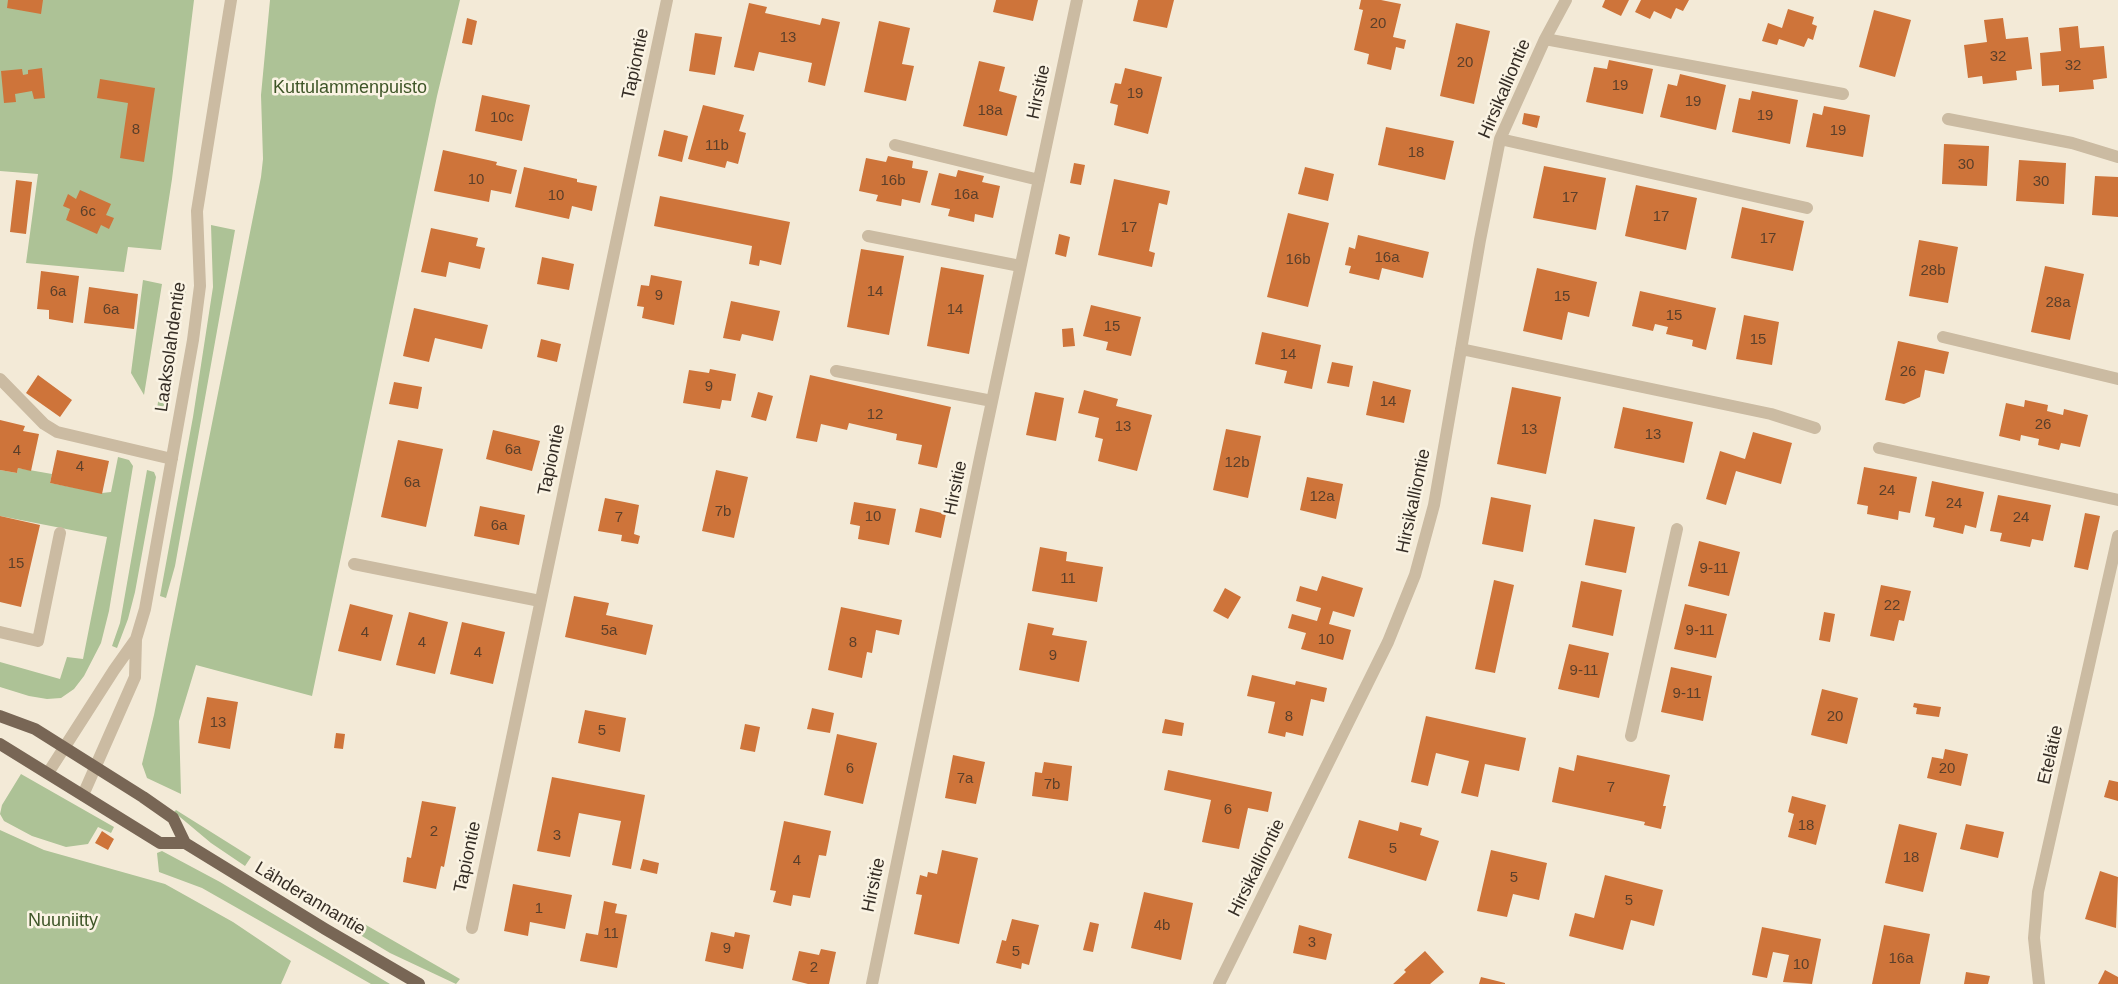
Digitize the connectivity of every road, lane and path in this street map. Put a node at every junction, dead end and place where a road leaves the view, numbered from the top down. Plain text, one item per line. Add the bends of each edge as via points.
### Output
1 (232, 0) edge
2 (667, 0) edge
3 (1077, 0) edge
4 (1566, 0) edge
5 (1544, 39) junction
6 (1843, 94) dead end
7 (1948, 119) dead end
8 (1500, 139) junction
9 (894, 145) dead end
10 (2118, 158) edge
11 (1038, 180) junction
12 (1807, 208) dead end
13 (868, 236) dead end
14 (1020, 266) junction
15 (1943, 337) dead end
16 (1461, 349) junction
17 (836, 372) dead end
18 (2118, 378) edge
19 (0, 379) edge
20 (992, 401) junction
21 (1815, 428) dead end
22 (1879, 448) dead end
23 (172, 459) junction
24 (2118, 500) edge
25 (1677, 529) dead end
26 (60, 532) dead end
27 (2118, 536) edge
28 (354, 564) dead end
29 (540, 601) junction
30 (0, 632) edge
31 (136, 638) junction
32 (0, 716) edge
33 (1631, 736) dead end
34 (0, 744) edge
35 (66, 747) junction
36 (96, 766) junction
37 (48, 773) junction
38 (83, 795) junction
39 (185, 843) junction
40 (472, 928) dead end
41 (419, 984) edge
42 (872, 984) edge
43 (1219, 984) edge
44 (2039, 984) edge

1 - 23 street, Laaksolahdentie via 197,204 200,286
2 - 29 street, Tapiontie
3 - 11 street, Hirsitie
4 - 5 street, Hirsikalliontie
5 - 6 street
5 - 8 street, Hirsikalliontie
7 - 10 street via 2072,143
8 - 12 street
8 - 16 street, Hirsikalliontie
9 - 11 street
11 - 14 street, Hirsitie
13 - 14 street
14 - 20 street, Hirsitie
15 - 18 street
16 - 21 street via 1771,414
16 - 43 street, Hirsikalliontie via 1434,505 1415,575 1388,642
17 - 20 street
19 - 23 street via 44,424 57,432
20 - 42 street, Hirsitie
22 - 24 street
23 - 31 street, Laaksolahdentie via 145,609
25 - 33 street
26 - 30 street via 38,641
27 - 44 street, Etelätie via 2038,892 2034,938
28 - 29 street
29 - 40 street, Tapiontie
31 - 35 street, Laaksolahdentie
31 - 36 street, Laaksolahdentie via 135,677
32 - 35 main road via 35,729
34 - 37 main road
35 - 36 main road
35 - 37 street, Laaksolahdentie
36 - 38 street, Laaksolahdentie
36 - 39 main road via 173,818
37 - 38 main road
38 - 39 main road via 160,843
39 - 41 main road, Lähderannantie

